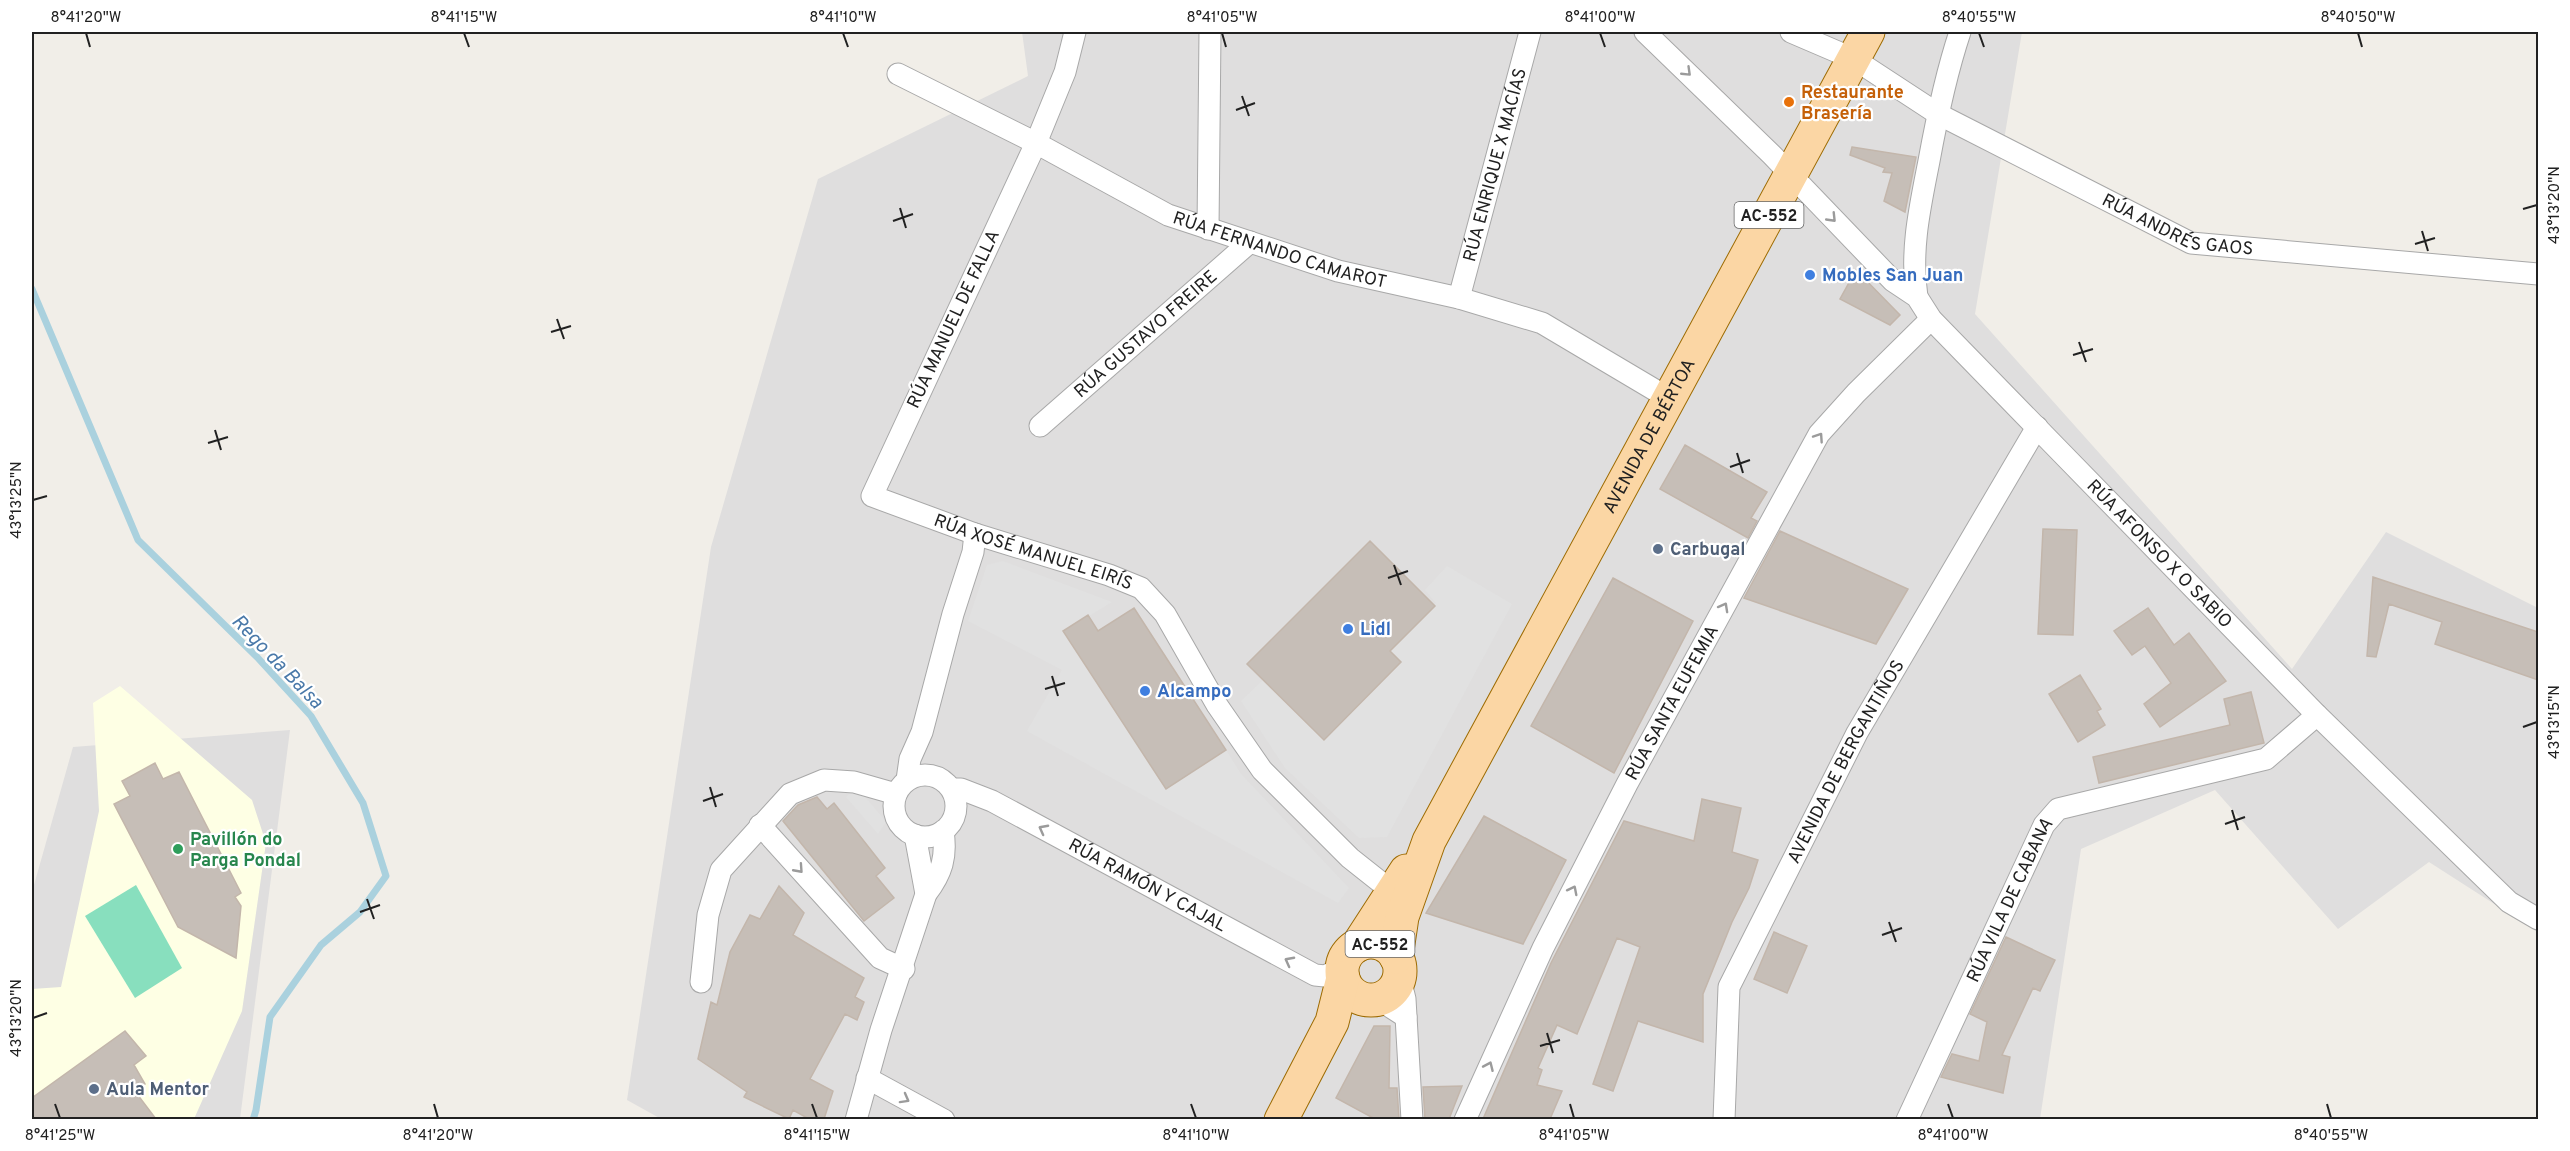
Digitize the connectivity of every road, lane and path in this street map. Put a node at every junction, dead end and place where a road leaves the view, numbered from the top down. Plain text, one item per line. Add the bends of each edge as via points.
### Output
1 (1075, 32) edge
2 (1210, 32) edge
3 (1530, 32) edge
4 (1645, 32) edge
5 (1791, 32) edge
6 (1960, 32) edge
7 (1861, 45) edge
8 (898, 74) dead end
9 (1938, 114) junction
10 (1036, 143) junction
11 (1791, 176) junction
12 (1208, 229) junction
13 (1250, 242) junction
14 (2538, 274) edge
15 (1917, 297) junction
16 (1459, 298) junction
17 (1931, 319) junction
18 (1670, 399) junction
19 (1040, 426) dead end
20 (2037, 427) junction
21 (872, 496) joint
22 (975, 534) junction
23 (2317, 715) junction
24 (922, 732) junction
25 (935, 776) junction
26 (902, 787) junction
27 (952, 789) junction
28 (760, 825) junction
29 (943, 831) junction
30 (915, 835) junction
31 (1421, 852) junction
32 (1379, 881) junction
33 (927, 894) junction
34 (1376, 917) junction
35 (2538, 920) edge
36 (1348, 963) junction
37 (1398, 966) junction
38 (904, 969) junction
39 (701, 982) dead end
40 (1374, 999) junction
41 (1406, 1017) junction
42 (1332, 1022) junction
43 (867, 1078) junction
44 (856, 1119) edge
45 (944, 1119) edge
46 (1281, 1119) edge
47 (1412, 1119) edge
48 (1465, 1119) edge
49 (1724, 1119) edge
50 (1907, 1119) edge

1 - 10 street, RÚA MANUEL DE FALLA via 1065,72
2 - 12 street
3 - 16 street, RÚA ENRIQUE X MACÍAS
4 -> 11 street, RÚA AFONSO X O SABIO
5 - 7 street, RÚA ANDRÉS GAOS
6 - 9 street
7 - 9 street, RÚA ANDRÉS GAOS
7 - 11 main road, AVENIDA DE BÉRTOA / AC-552
8 - 10 street, RÚA FERNANDO CAMAROT
9 - 14 street, RÚA ANDRÉS GAOS via 2191,243
9 - 15 street via 1914,237
10 - 12 street, RÚA FERNANDO CAMAROT via 1168,215
10 - 21 street, RÚA MANUEL DE FALLA
11 -> 15 street, RÚA AFONSO X O SABIO via 1893,281
11 - 18 main road, AVENIDA DE BÉRTOA / AC-552
12 - 13 street, RÚA FERNANDO CAMAROT
13 - 16 street, RÚA FERNANDO CAMAROT via 1338,271
13 - 19 street, RÚA GUSTAVO FREIRE
15 - 17 street, RÚA AFONSO X O SABIO
16 - 18 street, RÚA FERNANDO CAMAROT via 1542,323
17 - 20 street, RÚA AFONSO X O SABIO
48 -> 17 street, RÚA SANTA EUFEMIA via 1543,948 1616,805 1819,434
18 - 31 main road, AVENIDA DE BÉRTOA / AC-552
20 - 23 street, RÚA AFONSO X O SABIO
20 - 49 street, AVENIDA DE BERGANTIÑOS via 1857,733 1729,987
21 - 22 street, RÚA XOSÉ MANUEL EIRÍS
22 - 24 street
22 - 32 street, RÚA XOSÉ MANUEL EIRÍS via 1141,588 1166,614 1217,705 1262,770 1350,858
23 - 35 street, RÚA AFONSO X O SABIO via 2509,902
23 - 50 street, RÚA VILA DE CABANA via 2266,759 2058,809 2044,825
24 - 25 street via 927,763
24 - 26 street
25 - 26 street via 918,776
25 - 27 street
26 - 28 street via 824,780 790,794
26 - 30 street via 894,804 899,823
27 - 29 street via 957,808
36 -> 27 street, RÚA RAMÓN Y CAJAL via 1325,976 1315,975 992,801
28 -> 38 street via 880,958
28 - 39 street via 721,870 708,915
29 - 30 street via 934,836
29 - 33 street via 946,852
30 - 33 street
31 - 32 street
31 - 34 main road, AVENIDA DE BÉRTOA / AC-552
31 - 37 main road, AVENIDA DE BÉRTOA / AC-552 via 1402,916
32 - 34 street
33 - 38 street
34 - 36 main road, AVENIDA DE BÉRTOA / AC-552
36 - 37 main road, AC-552 via 1377,942 1391,950
36 - 40 main road, AC-552 via 1353,994
36 - 42 main road, AC-552
37 - 40 main road, AC-552 via 1393,989
37 - 41 street
38 - 43 street
40 - 41 street
40 - 42 main road, AC-552
41 - 47 street
42 - 46 main road, AC-552
43 - 44 street
43 -> 45 street

